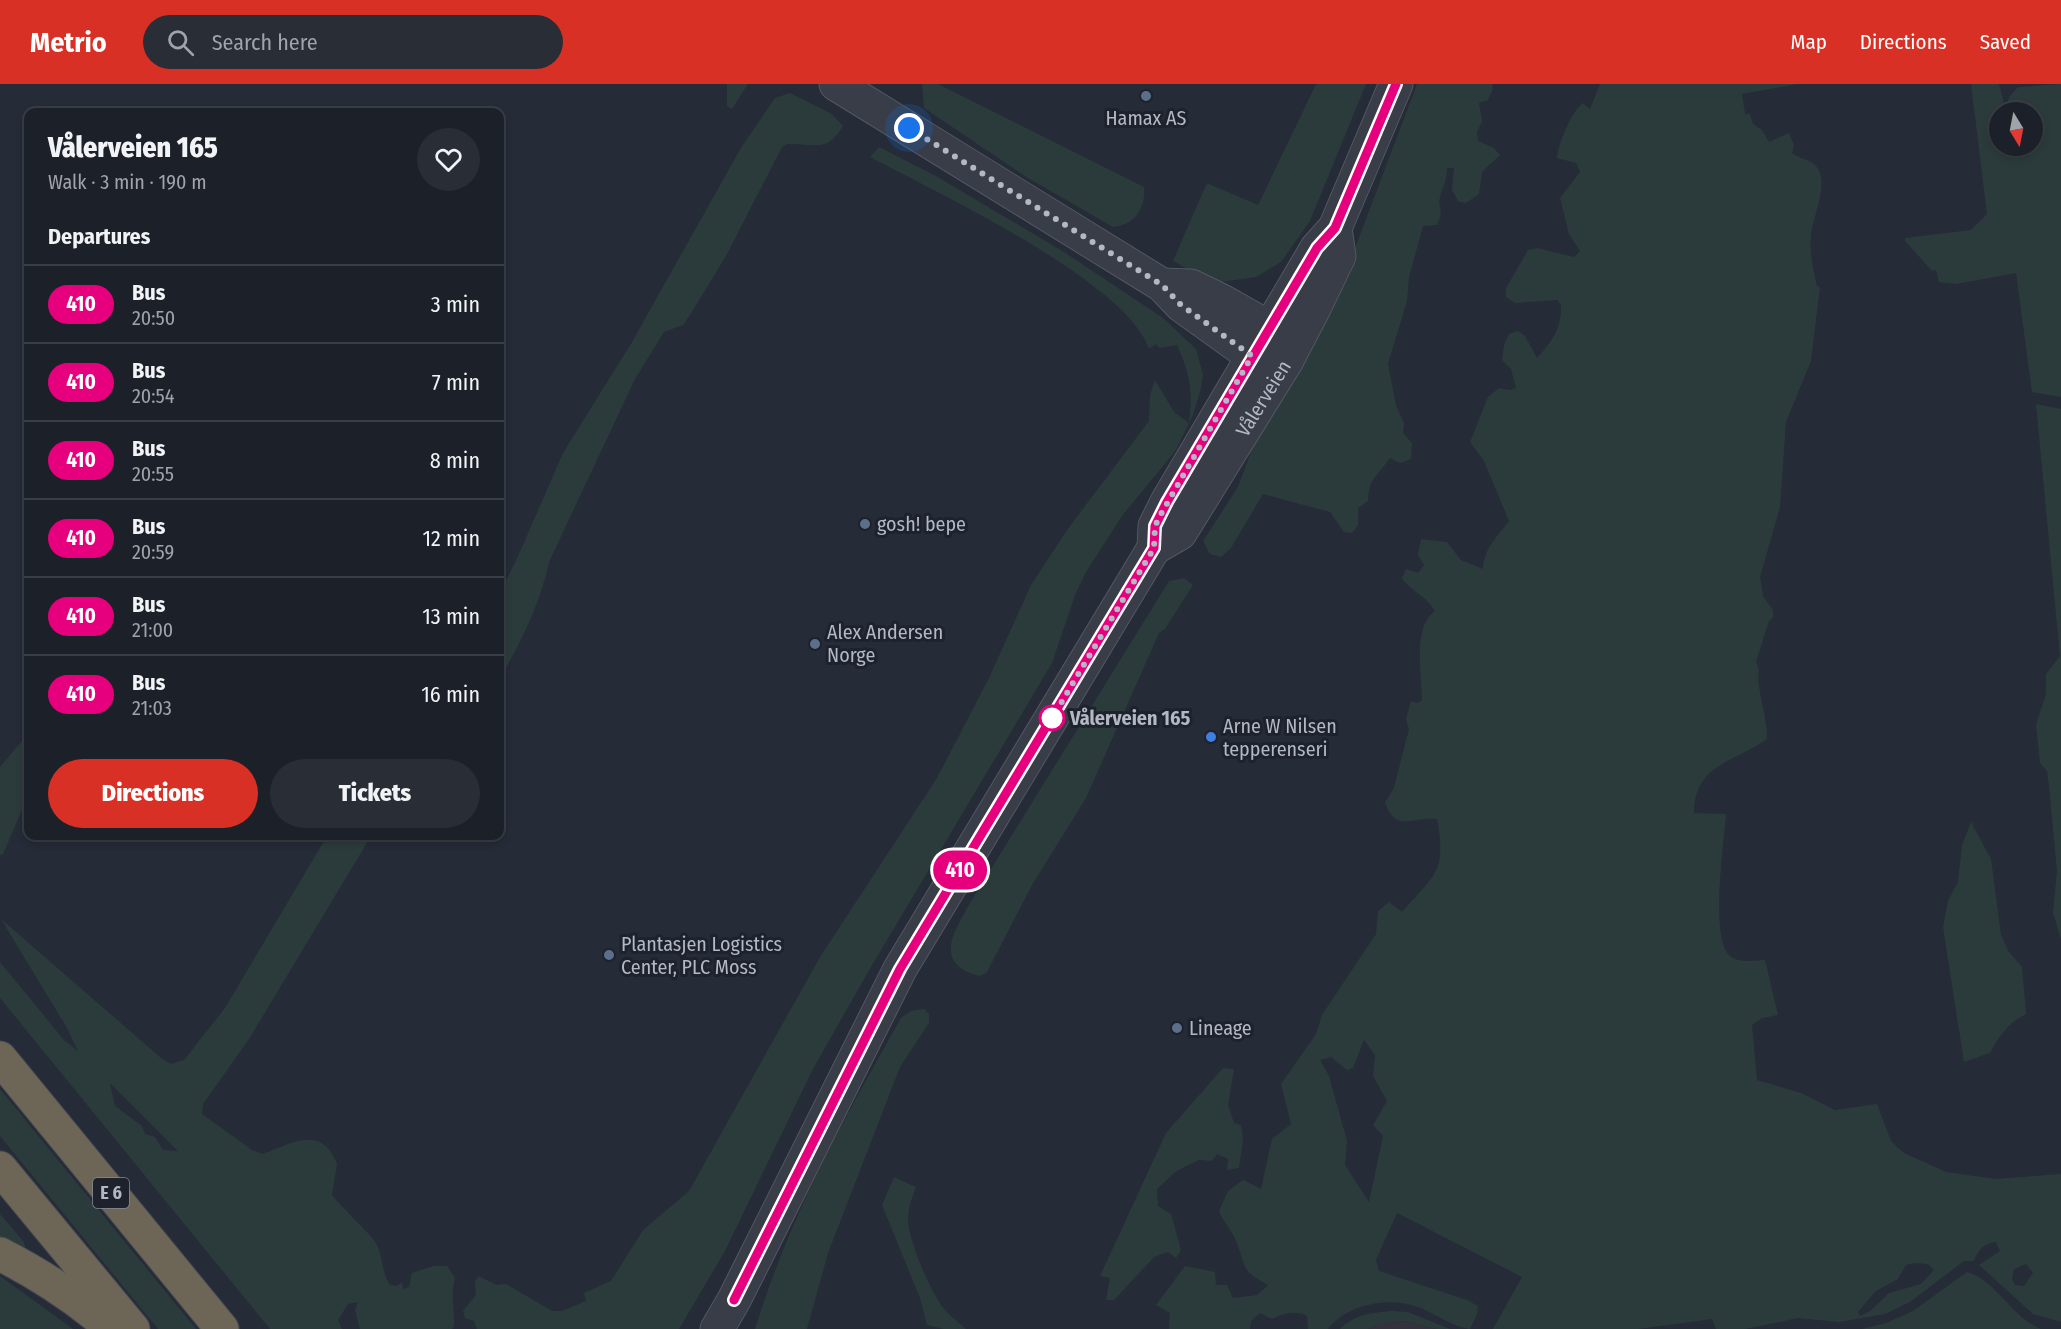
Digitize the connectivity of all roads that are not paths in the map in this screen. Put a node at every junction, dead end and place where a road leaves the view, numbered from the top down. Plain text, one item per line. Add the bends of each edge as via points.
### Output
1 (836, 84) edge
2 (1396, 84) edge
3 (1335, 228) junction
4 (1162, 285) junction
5 (1269, 327) junction
6 (1252, 356) junction
7 (1287, 360) junction
8 (1154, 548) junction
9 (0, 1058) edge
10 (0, 1168) edge
11 (0, 1254) edge
12 (734, 1315) edge
13 (112, 1329) edge
14 (133, 1329) edge
15 (222, 1329) edge
16 (717, 1329) edge

1 - 4 street
2 - 3 street, Vålerveien
3 - 5 street, Vålerveien via 1317,248
3 - 7 street, Vålerveien via 1339,256
4 - 5 street via 1191,286
4 - 6 street via 1181,305
5 - 6 street, Vålerveien
5 - 7 street
6 - 7 street
6 - 8 street, Vålerveien via 1163,510 1155,526
7 - 8 street, Vålerveien via 1180,533
8 - 12 street, Vålerveien via 900,969
9 - 15 highway, E 6
10 - 14 highway
11 - 13 highway
12 - 16 street, Vålerveien

